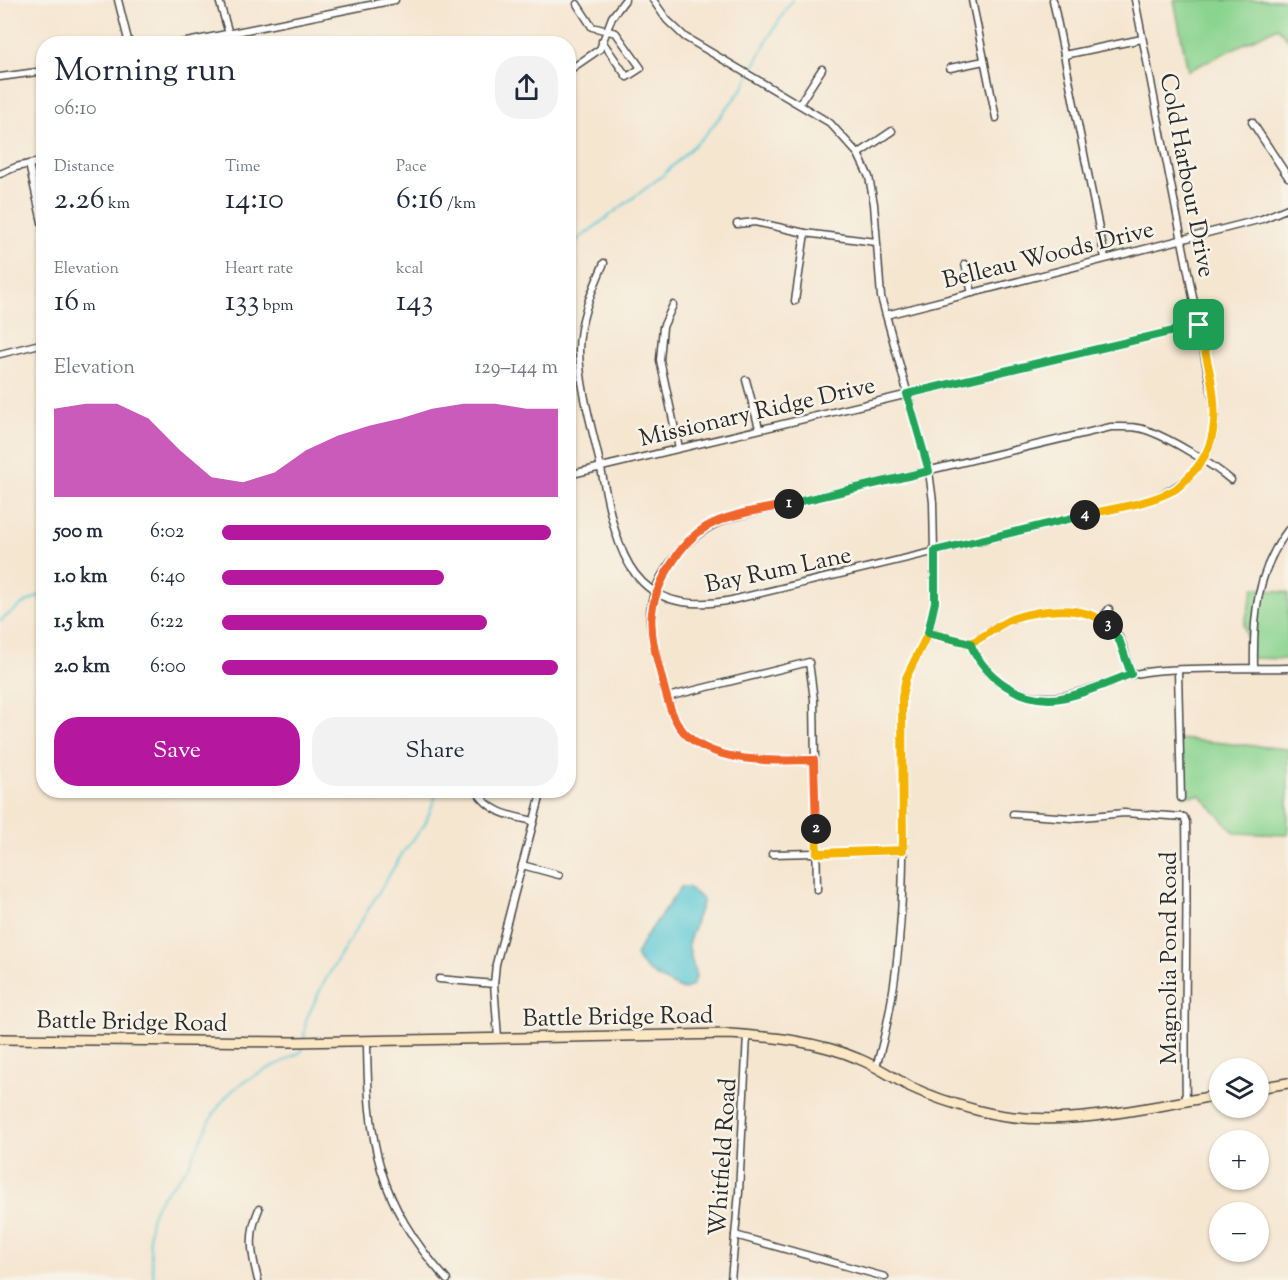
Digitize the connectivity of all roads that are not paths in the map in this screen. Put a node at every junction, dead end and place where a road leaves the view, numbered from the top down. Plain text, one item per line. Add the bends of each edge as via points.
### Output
1 (118, 0) edge
2 (219, 0) edge
3 (395, 0) edge
4 (626, 0) edge
5 (653, 0) edge
6 (972, 0) edge
7 (1053, 0) edge
8 (1135, 0) edge
9 (578, 4) dead end
10 (606, 31) junction
11 (230, 33) junction
12 (127, 36) edge
13 (216, 36) edge
14 (231, 36) edge
15 (1142, 39) junction
16 (602, 41) junction
17 (1064, 55) junction
18 (984, 61) junction
19 (576, 65) edge
20 (950, 68) dead end
21 (822, 69) dead end
22 (36, 72) edge
23 (0, 77) edge
24 (800, 103) junction
25 (996, 118) dead end
26 (1252, 122) dead end
27 (892, 131) dead end
28 (858, 154) junction
29 (36, 163) edge
30 (29, 164) junction
31 (0, 174) edge
32 (1288, 177) edge
33 (36, 195) edge
34 (1288, 208) edge
35 (737, 224) dead end
36 (805, 233) junction
37 (1182, 239) junction
38 (876, 242) junction
39 (1105, 258) junction
40 (604, 263) dead end
41 (965, 264) dead end
42 (972, 293) junction
43 (795, 301) dead end
44 (673, 306) dead end
45 (886, 315) junction
46 (1199, 325) junction
47 (36, 345) edge
48 (0, 354) edge
49 (746, 380) dead end
50 (907, 394) junction
51 (759, 428) junction
52 (679, 448) junction
53 (1203, 461) junction
54 (601, 468) junction
55 (929, 471) junction
56 (576, 473) edge
57 (1231, 480) dead end
58 (1288, 530) edge
59 (935, 551) junction
60 (656, 591) junction
61 (1109, 609) dead end
62 (1101, 619) junction
63 (928, 633) junction
64 (970, 643) junction
65 (1254, 668) junction
66 (1288, 668) edge
67 (1178, 671) junction
68 (1131, 674) junction
69 (667, 697) junction
70 (814, 760) junction
71 (480, 798) edge
72 (540, 798) edge
73 (1181, 798) dead end
74 (1013, 814) dead end
75 (534, 821) junction
76 (903, 850) junction
77 (817, 853) junction
78 (772, 854) dead end
79 (522, 865) junction
80 (559, 876) dead end
81 (817, 890) dead end
82 (439, 979) dead end
83 (494, 984) junction
84 (747, 1035) junction
85 (498, 1038) junction
86 (0, 1039) edge
87 (367, 1042) junction
88 (876, 1067) junction
89 (1288, 1083) edge
90 (1269, 1086) edge
91 (1209, 1097) edge
92 (1186, 1101) junction
93 (259, 1209) dead end
94 (735, 1235) junction
95 (885, 1277) dead end
96 (258, 1280) edge
97 (447, 1280) edge
98 (731, 1280) edge

1 - 12 street
2 - 11 street
3 - 11 street
4 - 10 street
5 - 24 street via 684,37
6 - 18 street
7 - 17 street
8 - 15 street, Cold Harbour Drive
9 - 10 street via 592,27
10 - 16 street
10 - 16 street via 616,33 641,68 627,77
11 - 13 street
11 - 14 street
15 - 17 street
15 - 37 street, Cold Harbour Drive
16 - 19 street via 600,49
17 - 39 street
18 - 20 street
18 - 25 street
21 - 24 street
22 - 23 street
24 - 28 street via 830,123
26 - 32 street
27 - 28 street
28 - 38 street via 872,189
29 - 30 street
30 - 31 street
30 - 33 street
34 - 37 street, Belleau Woods Drive via 1262,219
35 - 36 street via 755,222
36 - 38 street
36 - 43 street
37 - 39 street, Belleau Woods Drive
37 - 46 street, Cold Harbour Drive
38 - 45 street
39 - 42 street, Belleau Woods Drive
40 - 54 street, Bay Rum Lane via 587,304 579,350
41 - 42 street
42 - 45 street, Belleau Woods Drive
44 - 52 street via 663,327 660,360
45 - 50 street
46 - 50 street, Missionary Ridge Drive
46 - 53 street, Cold Harbour Drive via 1216,424
47 - 48 street
49 - 51 street
50 - 51 street, Missionary Ridge Drive
50 - 55 street
51 - 52 street, Missionary Ridge Drive
52 - 54 street, Missionary Ridge Drive
53 - 55 street via 1149,431 1111,427
53 - 57 street
53 - 59 street, Cold Harbour Drive via 1176,489 1150,500
54 - 56 street, Missionary Ridge Drive
54 - 60 street, Bay Rum Lane via 619,549 638,578
55 - 59 street
55 - 60 street via 714,523 681,549
58 - 65 street via 1272,555 1256,602
59 - 60 street, Bay Rum Lane via 704,605 666,598
59 - 63 street via 935,602
60 - 69 street via 650,612 651,627
61 - 62 street
62 - 64 street via 1067,610 1032,614 1014,619
62 - 68 street via 1115,632
63 - 64 street
63 - 76 street via 906,678 902,697
64 - 68 street via 988,673 1005,685 1042,698 1077,694
65 - 66 street
65 - 67 street
67 - 68 street
67 - 73 street
69 - 70 street via 677,724 703,746 766,761
69 - 70 street via 809,663 814,700
70 - 77 street
71 - 75 street via 498,812
72 - 75 street
74 - 92 street, Magnolia Pond Road via 1184,817
75 - 79 street
76 - 77 street
76 - 88 street via 896,951 885,1037
77 - 78 street
77 - 81 street
79 - 80 street
79 - 83 street
82 - 83 street
83 - 85 street
84 - 85 street, Battle Bridge Road
84 - 88 street, Battle Bridge Road via 825,1047
84 - 94 street, Whitfield Road
85 - 87 street, Battle Bridge Road
86 - 87 street, Battle Bridge Road
87 - 97 street via 371,1134 378,1165 400,1218 421,1251
88 - 92 street, Battle Bridge Road via 941,1099 982,1112 1016,1117 1078,1118
89 - 90 street
91 - 92 street, Battle Bridge Road
93 - 96 street via 251,1227
94 - 95 street
94 - 98 street, Whitfield Road

